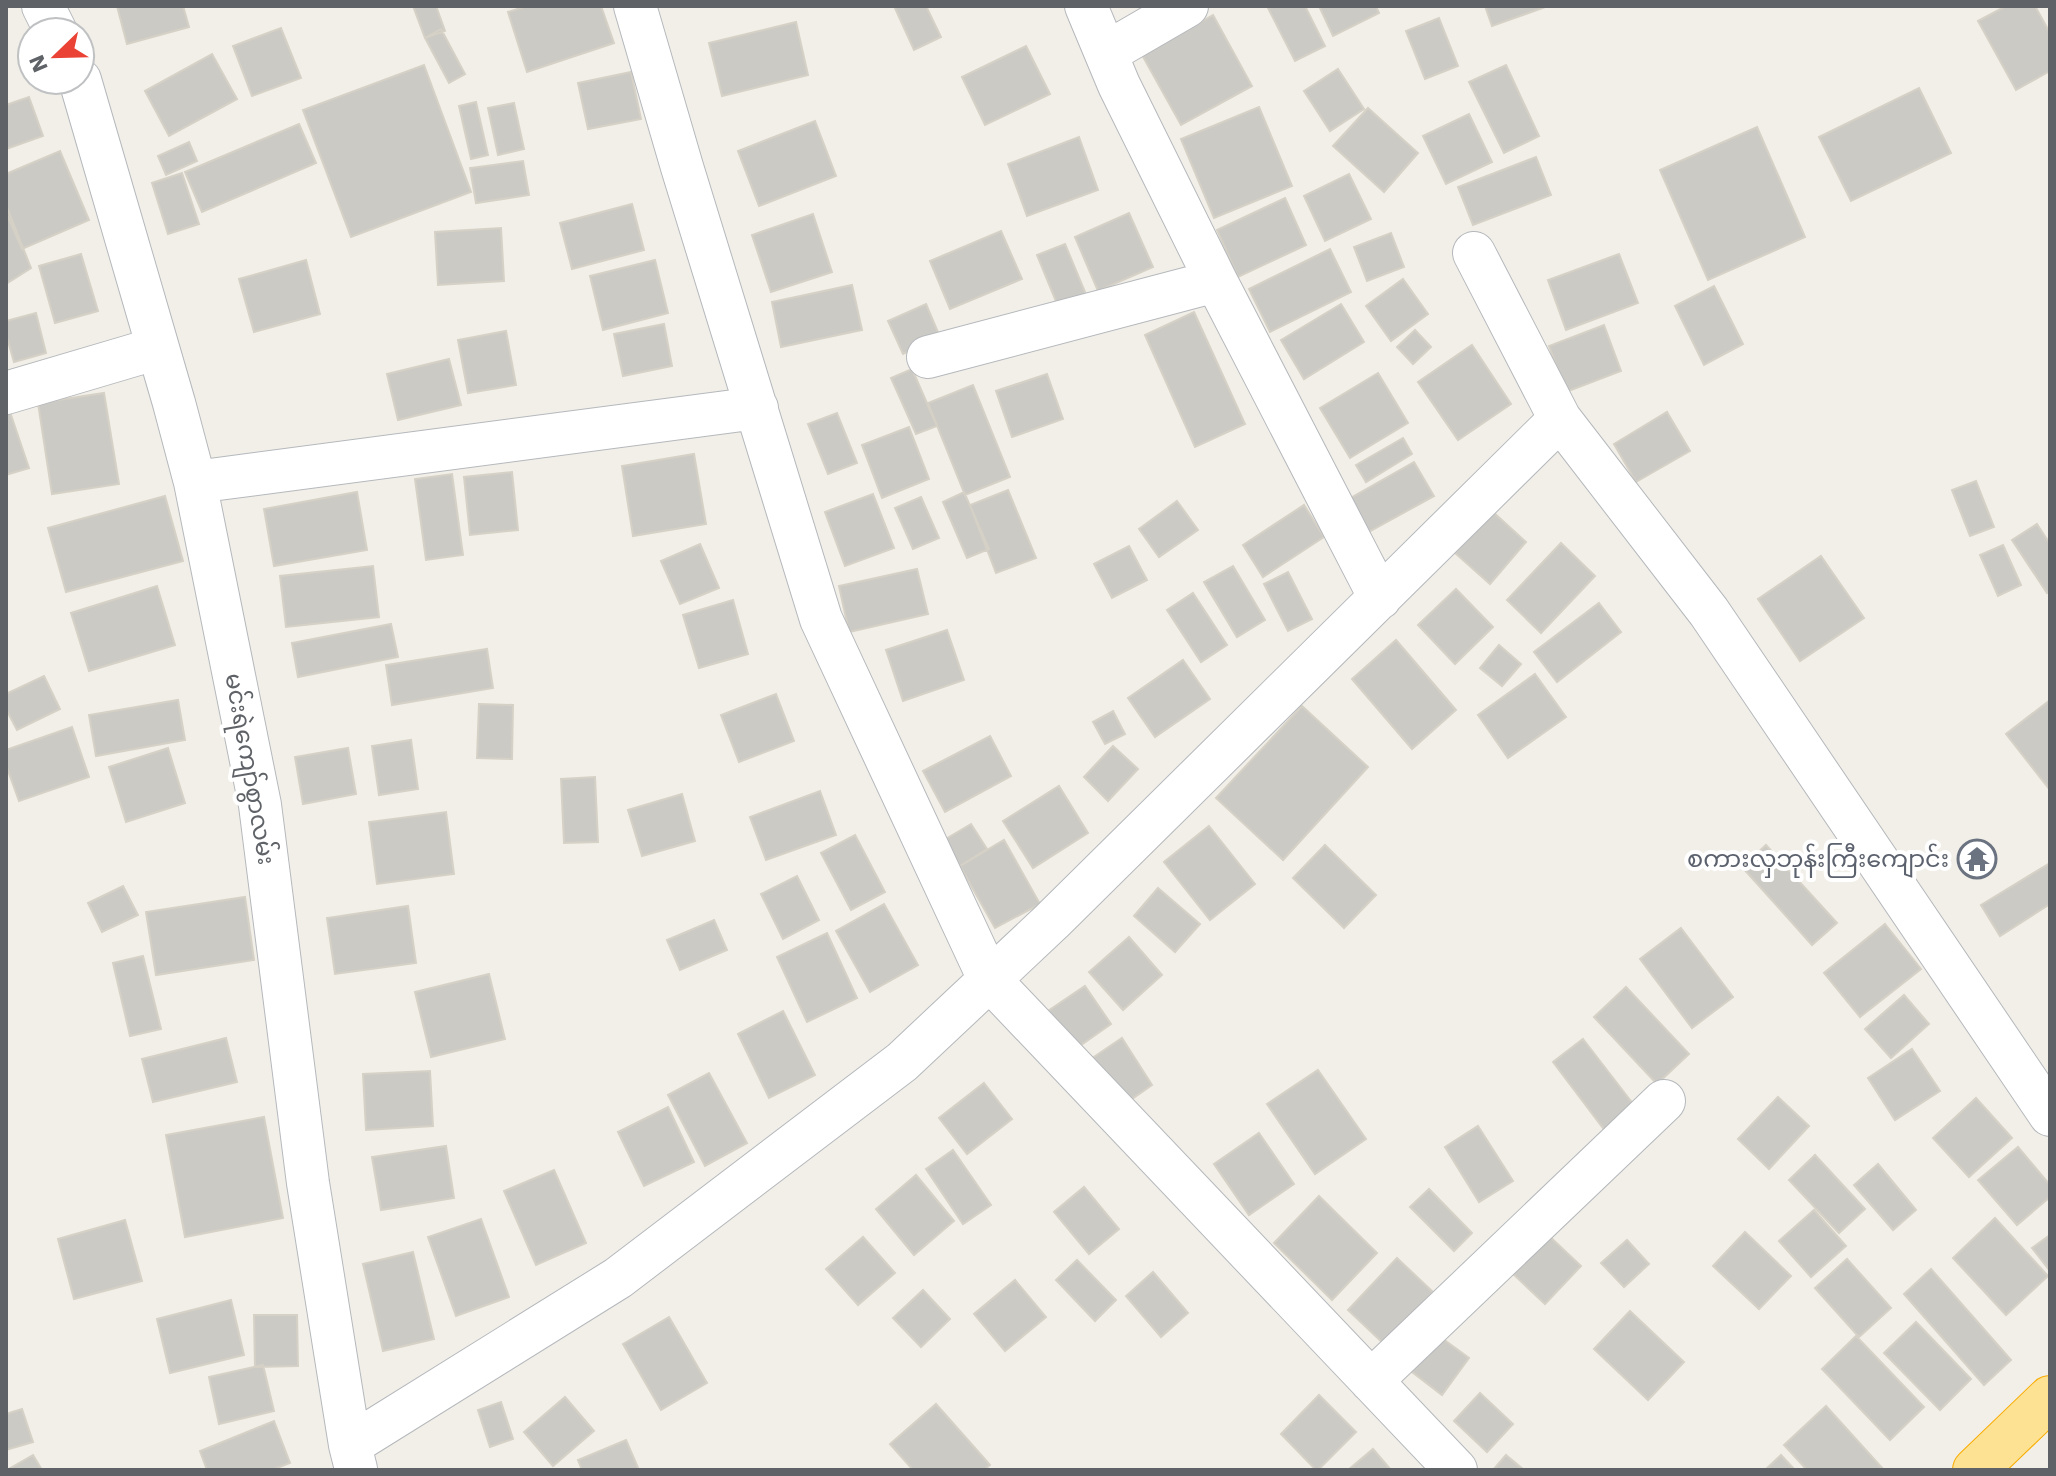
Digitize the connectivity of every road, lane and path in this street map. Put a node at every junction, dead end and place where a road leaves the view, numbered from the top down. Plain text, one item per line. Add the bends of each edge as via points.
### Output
1 (635, 6) edge
2 (1086, 6) edge
3 (1187, 6) edge
4 (1106, 53) junction
5 (85, 96) edge
6 (1474, 253) dead end
7 (1216, 281) junction
8 (158, 348) junction
9 (928, 357) dead end
10 (6, 393) edge
11 (757, 408) junction
12 (1560, 419) junction
13 (195, 482) junction
14 (1380, 598) junction
15 (989, 979) junction
16 (1664, 1101) dead end
17 (2050, 1115) edge
18 (1371, 1381) junction
19 (2050, 1398) edge
20 (353, 1458) edge
21 (1456, 1470) edge
22 (1975, 1470) edge

1 - 11 street
2 - 4 street
3 - 4 street
4 - 7 street
5 - 8 street, မင်းရဲကျော်စွာလမ်း
6 - 12 street
7 - 9 street
7 - 14 street
8 - 10 street
8 - 13 street, မင်းရဲကျော်စွာလမ်း
11 - 13 street
11 - 15 street via 821,619
12 - 14 street
12 - 17 street via 1709,612
13 - 20 street, မင်းရဲကျော်စွာလမ်း via 260,805 308,1183
14 - 15 street
15 - 18 street
15 - 20 street via 902,1062 618,1278
16 - 18 street
18 - 21 street
19 - 22 highway

